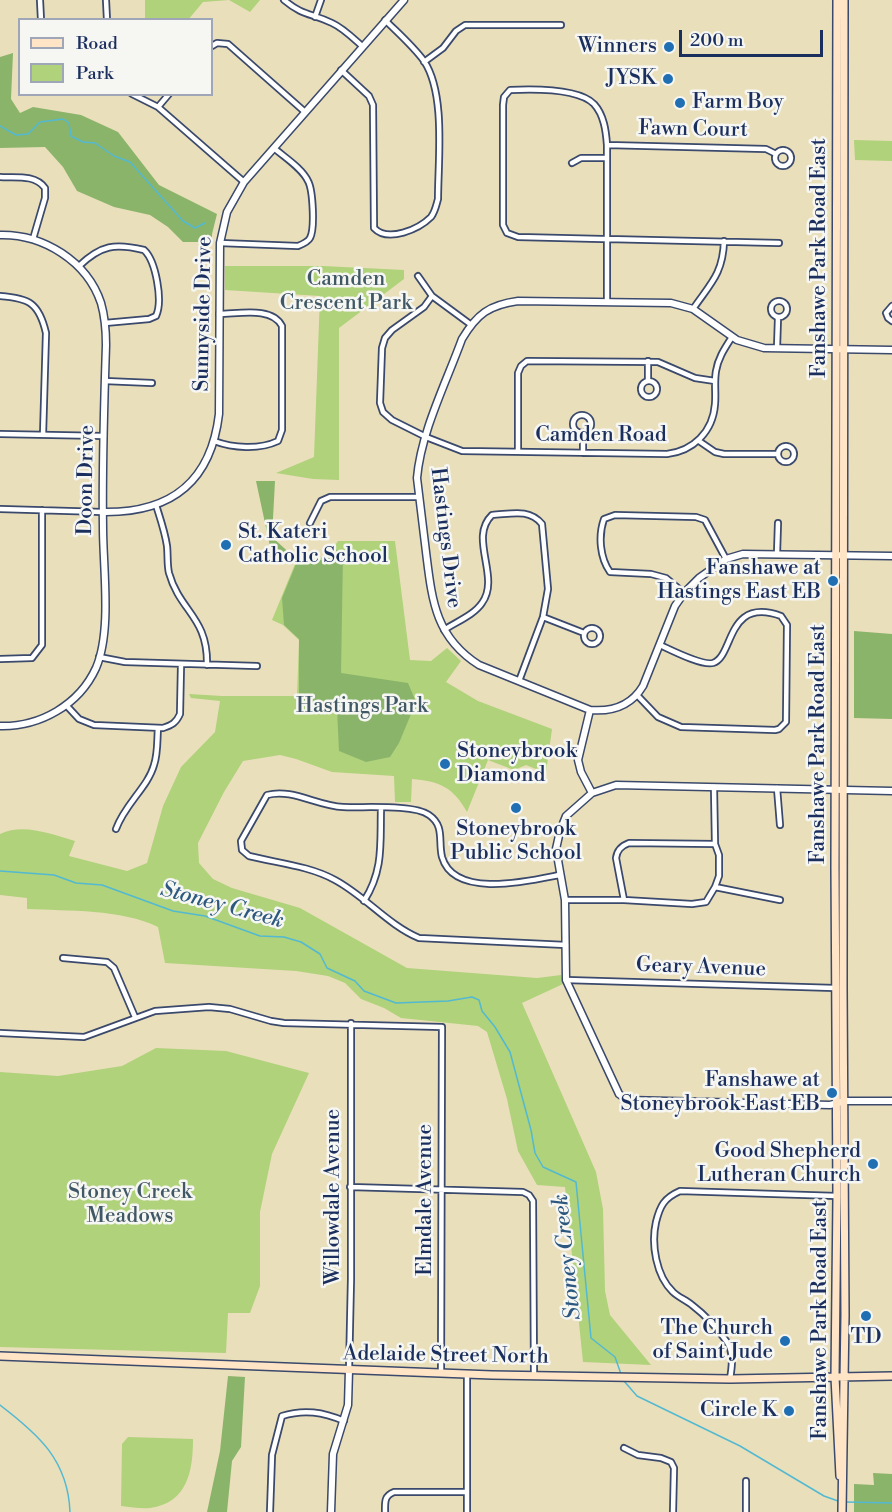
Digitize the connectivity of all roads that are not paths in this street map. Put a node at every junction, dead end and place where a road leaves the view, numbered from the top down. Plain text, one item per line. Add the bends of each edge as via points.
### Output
1 (40, 0) edge
2 (106, 0) edge
3 (284, 0) edge
4 (321, 0) edge
5 (404, 0) edge
6 (837, 0) edge
7 (844, 0) edge
8 (315, 17) junction
9 (41, 18) edge
10 (106, 18) edge
11 (385, 20) junction
12 (561, 25) dead end
13 (213, 45) edge
14 (362, 46) junction
15 (424, 62) junction
16 (341, 70) junction
17 (136, 96) edge
18 (167, 96) edge
19 (158, 107) junction
20 (305, 112) junction
21 (607, 145) junction
22 (274, 148) junction
23 (776, 154) dead end
24 (607, 158) junction
25 (572, 163) dead end
26 (0, 177) edge
27 (244, 182) junction
28 (0, 235) edge
29 (33, 239) junction
30 (607, 239) junction
31 (724, 241) junction
32 (220, 243) junction
33 (779, 243) dead end
34 (79, 266) junction
35 (418, 276) dead end
36 (0, 296) edge
37 (432, 296) junction
38 (607, 302) junction
39 (892, 306) edge
40 (693, 309) junction
41 (219, 314) junction
42 (778, 318) dead end
43 (892, 321) edge
44 (105, 323) junction
45 (470, 324) junction
46 (732, 337) junction
47 (777, 348) junction
48 (840, 349) junction
49 (892, 350) edge
50 (648, 361) junction
51 (105, 381) junction
52 (648, 381) dead end
53 (715, 381) junction
54 (152, 383) dead end
55 (583, 433) dead end
56 (0, 434) edge
57 (43, 435) junction
58 (104, 436) junction
59 (426, 437) junction
60 (214, 441) junction
61 (699, 441) junction
62 (518, 452) junction
63 (583, 453) junction
64 (777, 454) dead end
65 (419, 497) junction
66 (156, 505) junction
67 (0, 509) edge
68 (42, 510) junction
69 (103, 512) junction
70 (309, 523) dead end
71 (778, 523) dead end
72 (777, 554) junction
73 (841, 556) junction
74 (892, 556) edge
75 (726, 559) junction
76 (684, 593) junction
77 (543, 617) junction
78 (444, 630) junction
79 (584, 633) dead end
80 (660, 645) junction
81 (99, 657) junction
82 (0, 659) edge
83 (181, 665) junction
84 (207, 665) junction
85 (257, 666) dead end
86 (519, 681) junction
87 (637, 695) junction
88 (66, 705) junction
89 (590, 710) junction
90 (0, 726) edge
91 (158, 728) junction
92 (714, 787) junction
93 (777, 788) junction
94 (839, 790) junction
95 (892, 791) edge
96 (592, 793) junction
97 (381, 808) junction
98 (780, 825) dead end
99 (116, 829) dead end
100 (715, 844) junction
101 (559, 875) junction
102 (715, 887) junction
103 (565, 900) junction
104 (624, 900) junction
105 (780, 900) dead end
106 (364, 901) junction
107 (566, 945) junction
108 (63, 958) dead end
109 (566, 980) junction
110 (835, 988) junction
111 (135, 1017) junction
112 (351, 1023) junction
113 (0, 1033) edge
114 (845, 1101) junction
115 (892, 1101) edge
116 (837, 1104) junction
117 (350, 1187) junction
118 (443, 1189) junction
119 (837, 1196) junction
120 (0, 1356) edge
121 (349, 1370) junction
122 (441, 1373) junction
123 (467, 1374) junction
124 (534, 1374) junction
125 (892, 1376) edge
126 (835, 1377) junction
127 (844, 1377) junction
128 (730, 1378) junction
129 (344, 1420) junction
130 (624, 1448) dead end
131 (747, 1481) dead end
132 (842, 1487) junction
133 (467, 1492) junction
134 (270, 1512) edge
135 (331, 1512) edge
136 (385, 1512) edge
137 (467, 1512) edge
138 (673, 1512) edge
139 (746, 1512) edge
140 (842, 1512) edge

1 - 9 street
2 - 10 street
3 - 8 street
4 - 8 street
5 - 11 street, Sunnyside Drive
6 - 48 main road, Fanshawe Park Road East
7 - 48 main road, Fanshawe Park Road East
8 - 14 street via 343,29
11 - 14 street, Sunnyside Drive
11 - 15 street
12 - 15 street via 465,25
13 - 20 street via 228,44
14 - 16 street, Sunnyside Drive
15 - 16 street via 435,87 439,112 438,199 430,218 398,234 386,235 374,228 373,105 369,96
16 - 20 street, Sunnyside Drive
17 - 19 street
18 - 19 street
19 - 27 street
20 - 22 street, Sunnyside Drive
21 - 23 street, Fawn Court via 766,148
21 - 24 street
21 - 30 street via 601,116 593,104 580,96 510,90 504,97 503,225 507,233 518,237
22 - 27 street, Sunnyside Drive
22 - 32 street via 308,181 312,192 310,238 298,246
24 - 25 street
24 - 30 street
26 - 29 street via 36,180 45,188
27 - 32 street, Sunnyside Drive via 227,212
28 - 29 street, Doon Drive
29 - 34 street, Doon Drive
30 - 31 street
30 - 38 street
31 - 33 street
31 - 40 street via 722,265
32 - 41 street, Sunnyside Drive
34 - 44 street, Doon Drive via 100,302
34 - 44 street via 92,253 106,247 144,250 152,260 160,302 156,316
35 - 37 street
36 - 57 street via 27,300 43,323
37 - 45 street
37 - 59 street, Camden Road via 424,307 392,330 381,348 383,412
38 - 40 street, Hastings Drive via 670,303
38 - 45 street, Hastings Drive via 499,304
39 - 43 street via 886,313
40 - 46 street, Hastings Drive
41 - 60 street, Sunnyside Drive via 219,414
41 - 60 street via 269,314 282,326 282,430 278,441 264,445 234,446
42 - 47 street
44 - 51 street, Doon Drive
45 - 59 street, Hastings Drive
46 - 47 street, Hastings Drive via 764,348
46 - 53 street via 719,359
47 - 48 street, Hastings Drive
48 - 49 street, Hastings Drive
48 - 73 main road, Fanshawe Park Road East
50 - 52 street
50 - 53 street
50 - 62 street via 527,361 518,373
51 - 54 street
51 - 58 street, Doon Drive
53 - 61 street via 713,418
55 - 63 street
56 - 57 street
57 - 58 street
58 - 69 street, Doon Drive
59 - 62 street, Camden Road via 462,451
59 - 65 street, Hastings Drive via 419,460
60 - 66 street, Sunnyside Drive via 196,477
61 - 63 street, Camden Road via 683,451 667,454
61 - 64 street via 724,454
62 - 63 street, Camden Road
65 - 70 street via 330,497 321,501
65 - 78 street, Hastings Drive via 432,599
66 - 69 street, Sunnyside Drive
66 - 84 street via 167,544 169,573 203,632
67 - 68 street
68 - 69 street
68 - 82 street via 42,645 32,658
69 - 81 street, Doon Drive via 105,617
71 - 72 street
72 - 73 street
72 - 75 street via 743,554
73 - 74 street
73 - 94 main road, Fanshawe Park Road East
75 - 76 street
75 - 76 street via 705,520 696,517 615,515 604,519 600,531 610,572 666,578
76 - 80 street
77 - 78 street via 548,589 542,524 527,513 492,515 483,528 487,595 481,606
77 - 79 street
77 - 86 street
78 - 86 street, Hastings Drive via 465,656
80 - 87 street
80 - 87 street via 711,664 723,654 738,623 755,614 782,616 787,625 786,722 775,730 681,728 658,717
81 - 83 street
81 - 88 street, Doon Drive via 85,686
83 - 84 street
83 - 91 street via 180,714 177,722
84 - 85 street
86 - 89 street, Hastings Drive
87 - 89 street, Hastings Drive via 619,708
88 - 90 street, Doon Drive via 32,723
88 - 91 street via 80,719 94,725
89 - 96 street via 578,760
91 - 99 street via 155,764
92 - 93 street
92 - 96 street via 616,785
92 - 100 street
93 - 94 street
93 - 98 street
94 - 95 street
94 - 110 main road, Fanshawe Park Road East
94 - 114 main road, Fanshawe Park Road East
96 - 101 street via 566,816 556,849
97 - 101 street via 405,808 428,814 439,825 442,857 448,869 461,879 519,884
97 - 106 street via 379,870
97 - 106 street via 330,806 275,793 267,795 241,841 242,850 249,856 320,873
100 - 102 street via 719,855
100 - 104 street via 623,845 616,858
101 - 103 street
102 - 104 street via 706,902 692,904
102 - 105 street
103 - 104 street
103 - 107 street
106 - 107 street via 420,938
107 - 109 street
108 - 111 street via 107,962 114,968
109 - 110 street, Geary Avenue
109 - 116 street via 619,1095 627,1100
110 - 116 main road, Fanshawe Park Road East
111 - 112 street via 155,1011 209,1007 271,1021
111 - 113 street via 84,1037
112 - 117 street, Willowdale Avenue
112 - 118 street, Elmdale Avenue via 442,1027
114 - 115 street
114 - 116 street
114 - 127 main road, Fanshawe Park Road East
116 - 119 main road, Fanshawe Park Road East
117 - 118 street
117 - 121 street, Willowdale Avenue
118 - 122 street, Elmdale Avenue
118 - 124 street via 523,1192 533,1201
119 - 126 main road, Fanshawe Park Road East
119 - 128 street via 680,1191 668,1196 660,1207 655,1229 661,1276 728,1344 732,1356
120 - 121 main road, Adelaide Street North
121 - 122 main road, Adelaide Street North
121 - 129 street
122 - 123 main road, Adelaide Street North
123 - 124 main road, Adelaide Street North
123 - 133 street
124 - 128 main road, Adelaide Street North
125 - 127 main road, Adelaide Street North
126 - 127 main road, Adelaide Street North
126 - 128 main road, Adelaide Street North
126 - 132 main road, Fanshawe Park Road East
127 - 132 main road, Fanshawe Park Road East
129 - 134 street via 325,1413 294,1412 282,1416 272,1455
129 - 135 street via 333,1454
130 - 138 street via 671,1462
131 - 139 street
132 - 140 main road, Fanshawe Park Road East
133 - 136 street via 394,1492 385,1501
133 - 137 street

